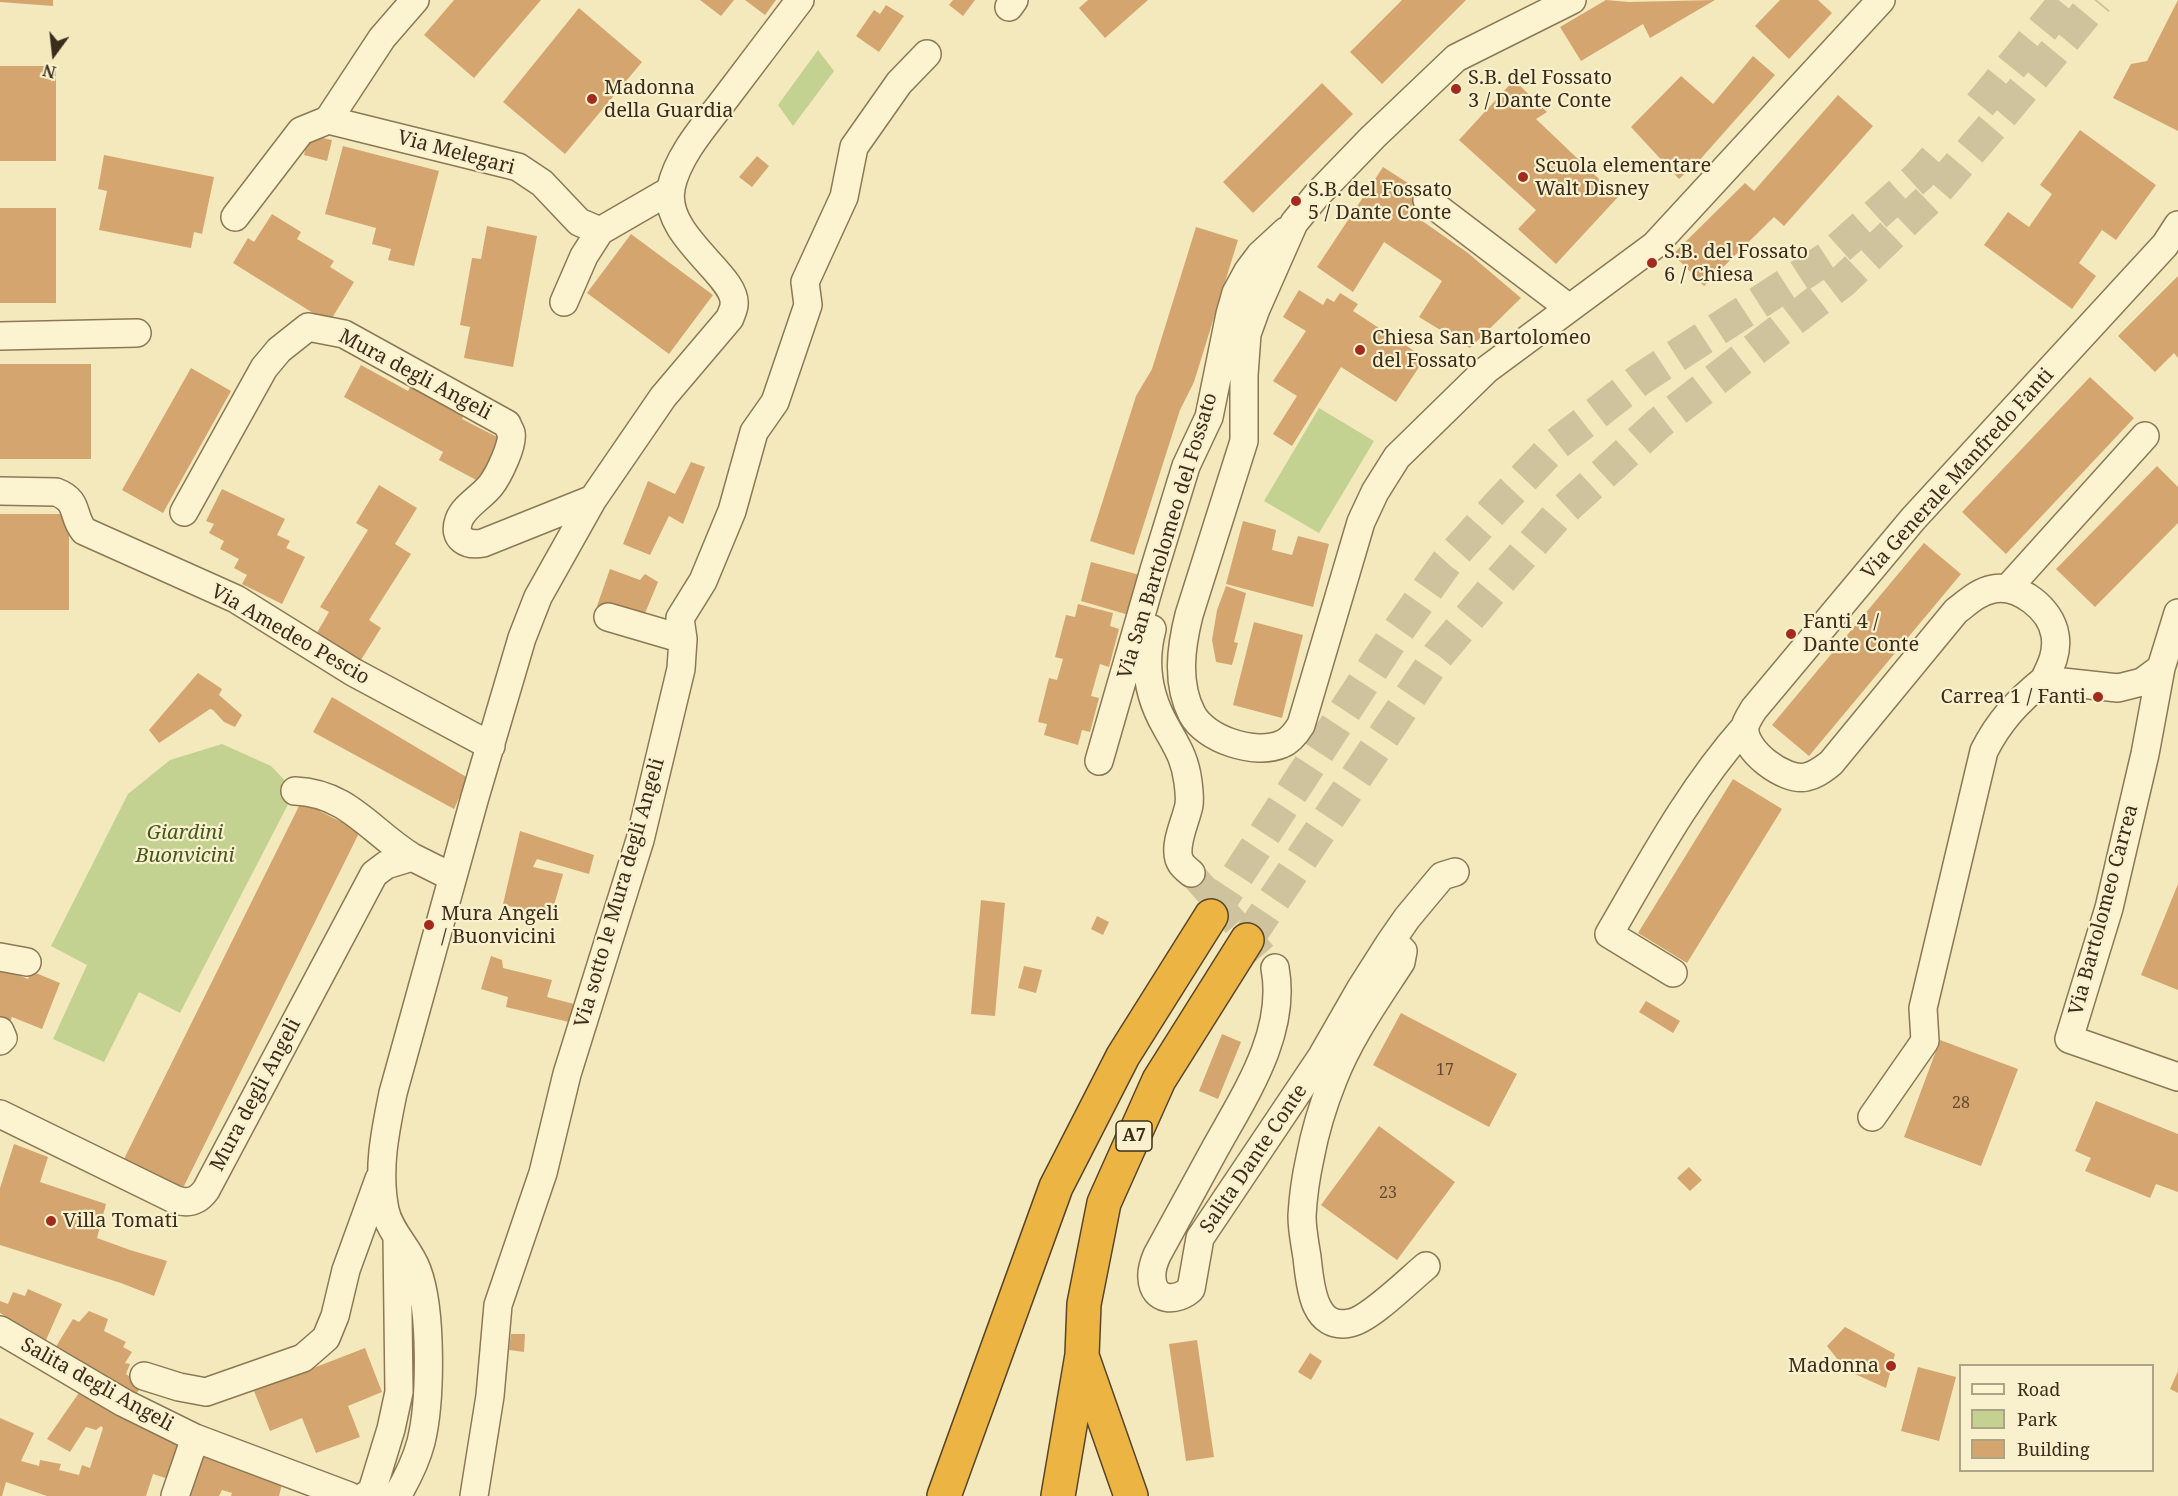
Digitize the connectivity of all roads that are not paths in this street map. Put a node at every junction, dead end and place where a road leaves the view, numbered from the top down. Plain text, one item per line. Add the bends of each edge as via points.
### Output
1 (415, 0) edge
2 (800, 0) edge
3 (1572, 0) edge
4 (1881, 0) edge
5 (927, 54) dead end
6 (328, 120) junction
7 (671, 190) junction
8 (1427, 200) dead end
9 (235, 217) dead end
10 (1294, 224) junction
11 (2178, 225) edge
12 (600, 231) junction
13 (564, 302) dead end
14 (1569, 308) junction
15 (137, 333) dead end
16 (0, 336) edge
17 (1209, 417) junction
18 (2145, 436) dead end
19 (0, 491) edge
20 (593, 499) junction
21 (184, 512) dead end
22 (2008, 588) junction
23 (2178, 613) edge
24 (608, 617) dead end
25 (682, 639) junction
26 (2161, 668) junction
27 (2044, 680) junction
28 (1745, 727) junction
29 (491, 746) junction
30 (1099, 761) dead end
31 (295, 791) dead end
32 (412, 857) junction
33 (1455, 872) dead end
34 (1191, 873) tunnel mouth
35 (452, 877) junction
36 (1211, 916) tunnel mouth
37 (1247, 940) tunnel mouth
38 (1389, 944) junction
39 (0, 957) edge
40 (27, 962) dead end
41 (1275, 968) tunnel mouth
42 (1673, 973) dead end
43 (0, 1031) edge
44 (0, 1041) edge
45 (2178, 1077) edge
46 (0, 1114) edge
47 (1862, 1120) dead end
48 (381, 1175) junction
49 (397, 1237) junction
50 (1426, 1266) dead end
51 (0, 1330) edge
52 (1082, 1355) junction
53 (144, 1376) dead end
54 (195, 1438) junction
55 (175, 1496) edge
56 (349, 1496) edge
57 (365, 1496) edge
58 (397, 1496) edge
59 (474, 1496) edge
60 (944, 1496) edge
61 (1058, 1496) edge
62 (1131, 1496) edge

1 - 6 street via 382,39
2 - 7 street via 688,150
3 - 10 street, Via San Bartolomeo del Fossato via 1456,58 1373,137
4 - 14 street, Via San Bartolomeo del Fossato via 1655,245
5 - 25 street, Via sotto le Mura degli Angeli via 899,83 854,147 844,197 805,282 808,305 775,402 754,432 732,511 703,581 680,618
6 - 9 street via 301,131
6 - 12 street, Via Melegari via 518,167 542,183 579,222
7 - 12 street
7 - 20 street via 672,211 684,234 730,289 735,304 730,318 676,380
8 - 14 street
10 - 14 street, Via San Bartolomeo del Fossato via 1247,334 1244,441 1183,641 1182,676 1190,710 1205,729 1231,743 1270,747 1283,744 1296,732 1303,722 1361,522 1385,475 1397,457 1486,370
10 - 17 street, Via San Bartolomeo del Fossato via 1260,255 1239,287
11 - 28 street, Via Generale Manfredo Fanti via 2157,253 1913,519 1754,709
12 - 13 street
15 - 16 street
17 - 30 street, Via San Bartolomeo del Fossato via 1183,476
17 - 34 street via 1198,485 1152,627 1147,663 1153,699 1181,752 1187,773 1189,803 1178,857
18 - 22 street
19 - 29 street, Via Amedeo Pescio via 64,495 76,509 84,531 236,599 352,672
20 - 21 street, Mura degli Angeli via 483,543 463,542 458,532 459,520 498,472 511,445 512,434 507,424 345,333 308,327 264,368
20 - 29 street via 531,612
22 - 27 street via 2028,597 2041,609 2055,634 2053,664
22 - 28 street via 1978,594 1956,610 1818,773 1805,778 1789,777 1769,765 1748,740
23 - 26 street, Via Bartolomeo Carrea
24 - 25 street
25 - 59 street, Via sotto le Mura degli Angeli via 681,669 640,840 567,1074 543,1173 498,1305 490,1396
26 - 27 street via 2142,682 2118,688
26 - 45 street, Via Bartolomeo Carrea via 2109,908 2069,1039
27 - 47 street via 2005,715 1984,751 1923,1008 1925,1041
28 - 42 street, Via Generale Manfredo Fanti via 1684,806 1609,934
29 - 35 street
31 - 32 street via 327,796 345,805
32 - 35 street
32 - 46 street, Mura degli Angeli via 380,868 369,881 198,1199 176,1200
33 - 38 street, Salita Dante Conte via 1442,876
35 - 48 street via 393,1093
36 - 60 highway, A7 via 1123,1056 1056,1187
37 - 52 highway, A7 via 1159,1080 1104,1203 1084,1304
38 - 41 street, Salita Dante Conte via 1322,1056 1200,1238 1191,1290 1177,1299 1169,1298 1153,1286 1154,1263 1264,1054 1277,1008
38 - 50 street, Salita Dante Conte via 1396,944 1403,951 1401,962 1342,1059 1323,1108 1310,1159 1302,1216 1313,1299 1323,1315 1336,1323 1350,1323 1364,1317
39 - 40 street
43 - 44 street
48 - 49 street via 386,1214
48 - 53 street via 326,1338 303,1358 206,1392
49 - 57 street via 399,1392 372,1491
49 - 58 street via 409,1252 422,1284 427,1370 421,1442
51 - 54 street, Salita degli Angeli via 124,1403
52 - 61 highway, A7
52 - 62 highway, A7
54 - 55 street, Salita degli Angeli
54 - 56 street, Salita degli Angeli

